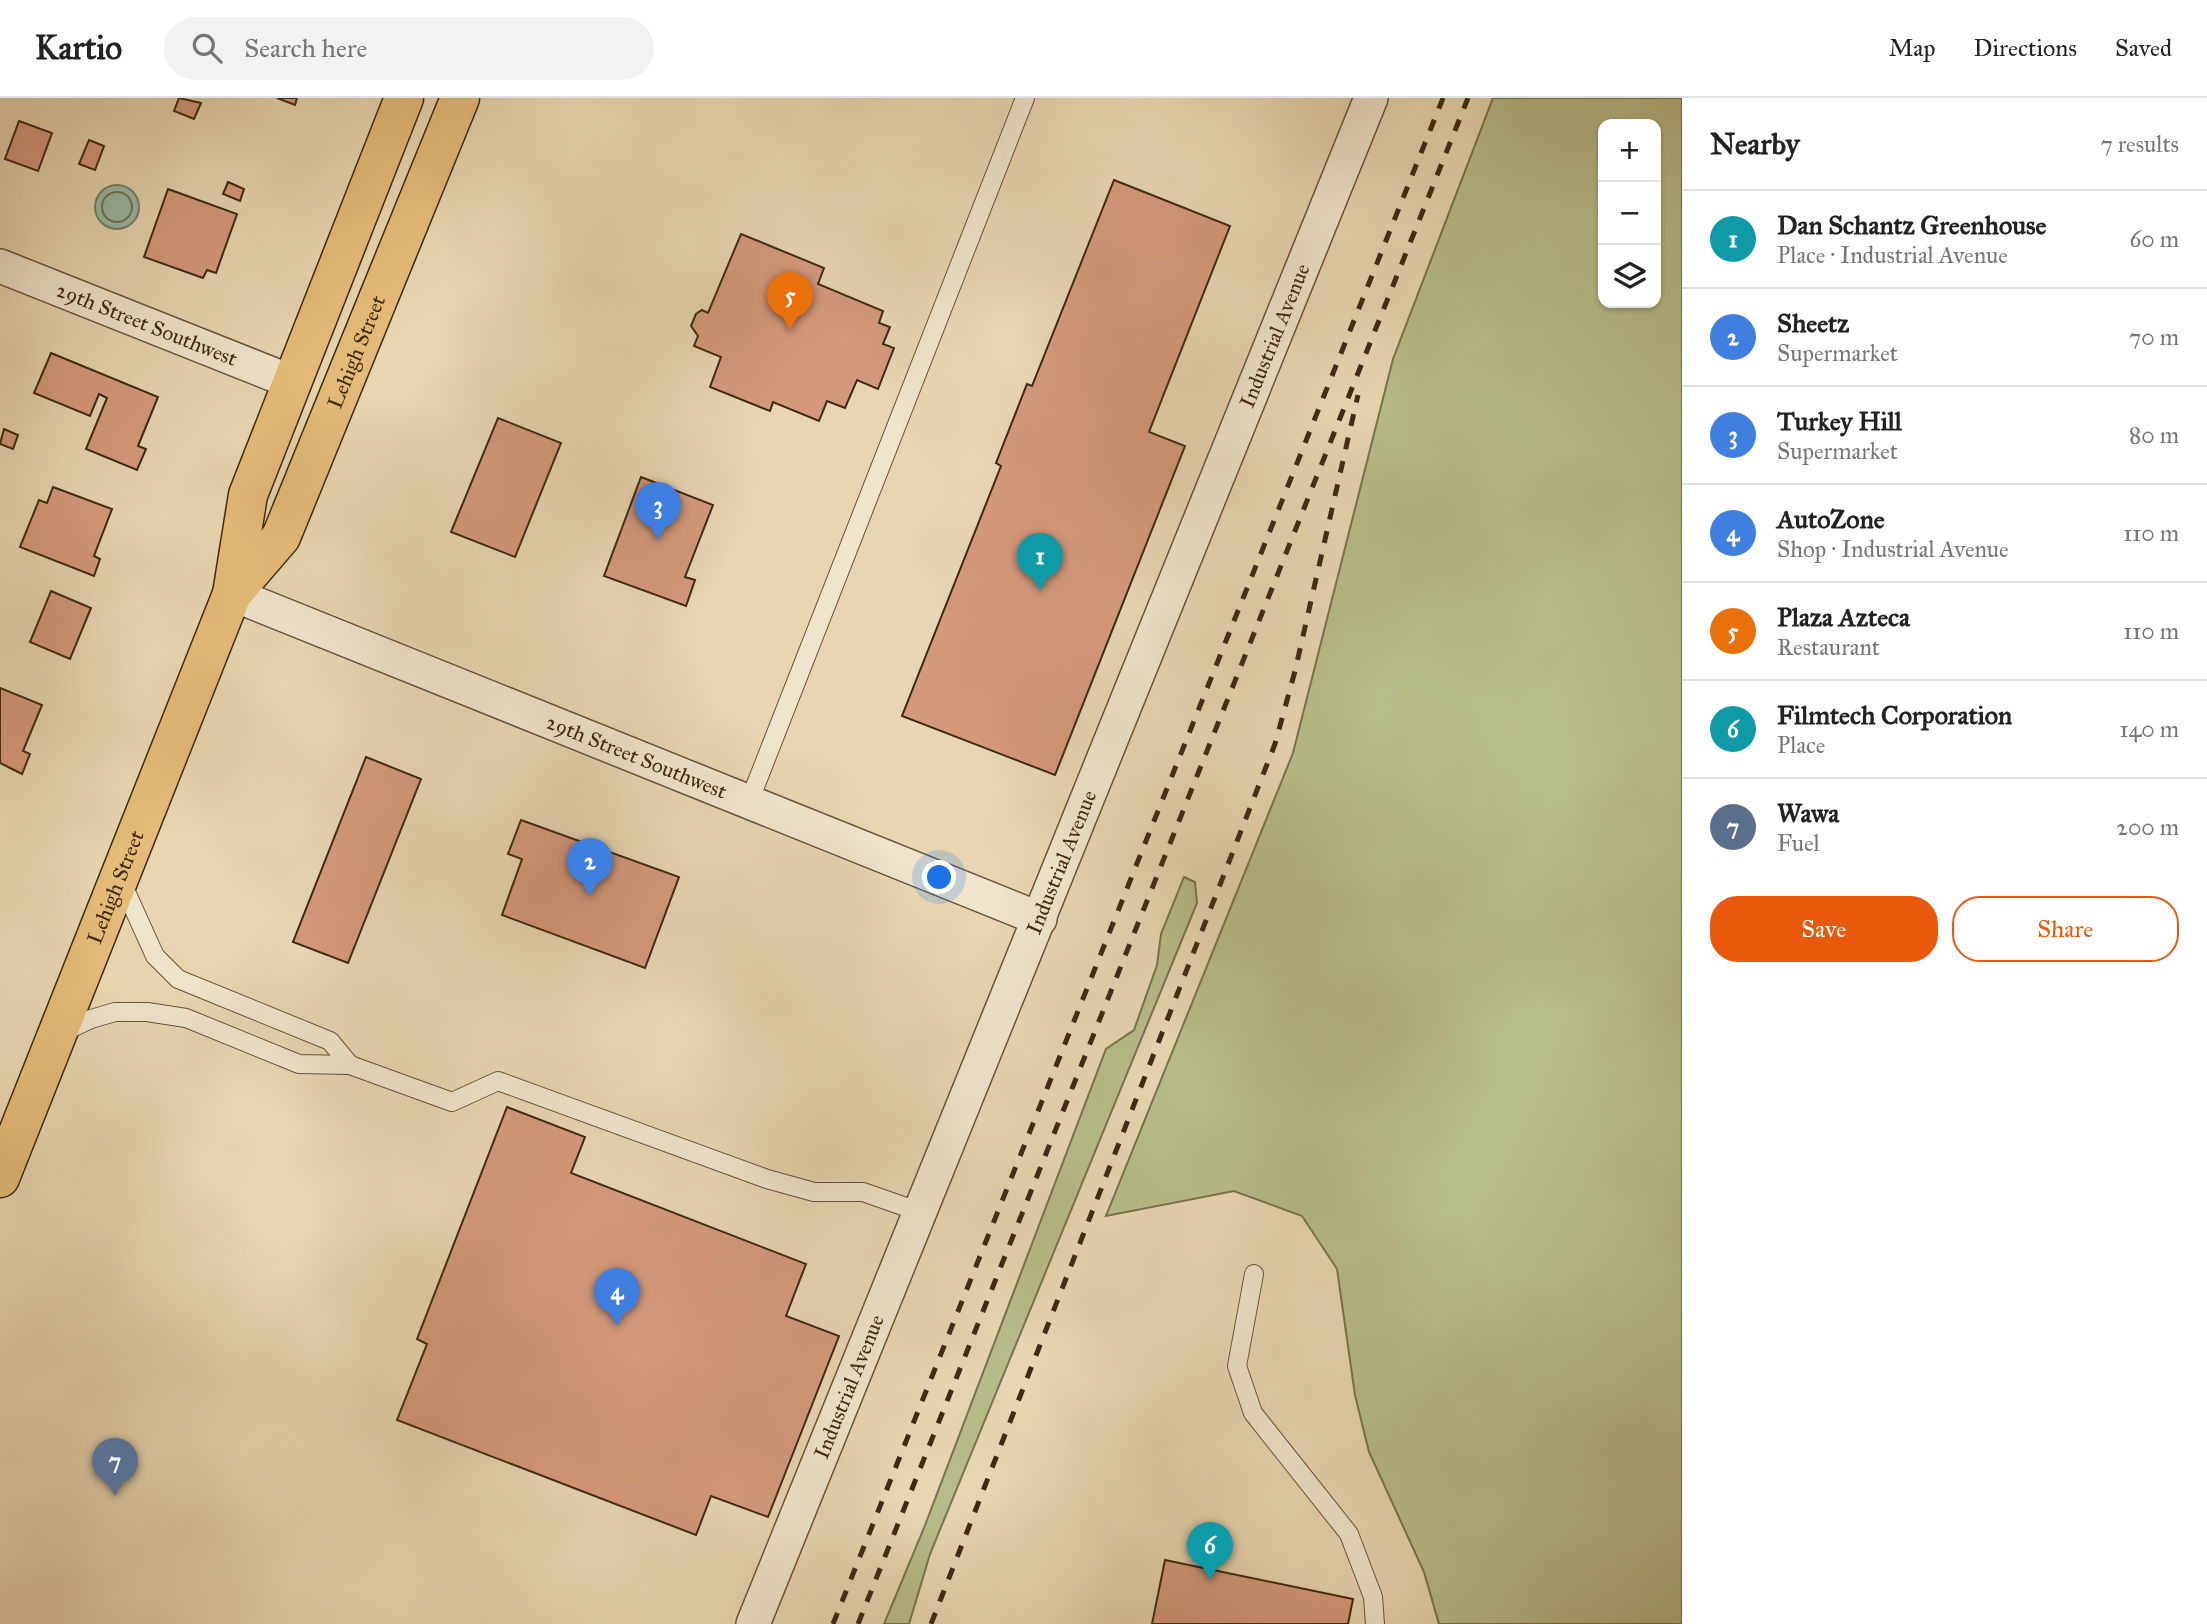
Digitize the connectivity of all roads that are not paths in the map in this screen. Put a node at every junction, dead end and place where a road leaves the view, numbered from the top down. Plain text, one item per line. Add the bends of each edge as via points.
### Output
1 (404, 98) edge
2 (460, 98) edge
3 (1025, 98) edge
4 (1371, 98) edge
5 (0, 266) edge
6 (292, 383) junction
7 (232, 594) junction
8 (749, 802) junction
9 (119, 875) junction
10 (1040, 919) junction
11 (56, 1035) junction
12 (349, 1065) junction
13 (0, 1178) edge
14 (920, 1212) junction
15 (1254, 1274) dead end
16 (753, 1624) edge
17 (1376, 1624) edge

1 - 6 highway, Lehigh Street
2 - 7 highway, Lehigh Street via 281,537
3 - 8 lane
4 - 10 street, Industrial Avenue
5 - 6 street, 29th Street Southwest
6 - 7 highway, Lehigh Street via 247,495
7 - 8 street, 29th Street Southwest
7 - 9 highway, Lehigh Street
8 - 10 street, 29th Street Southwest
9 - 11 highway, Lehigh Street
9 - 12 lane via 148,944 178,979 330,1041
10 - 14 street, Industrial Avenue
11 - 12 lane via 90,1018 147,1012 186,1018 299,1065
11 - 13 highway, Lehigh Street
12 - 14 lane via 452,1102 498,1081 767,1179 814,1192 863,1192
14 - 16 street, Industrial Avenue
15 - 17 lane via 1237,1366 1253,1413 1349,1534 1373,1597

